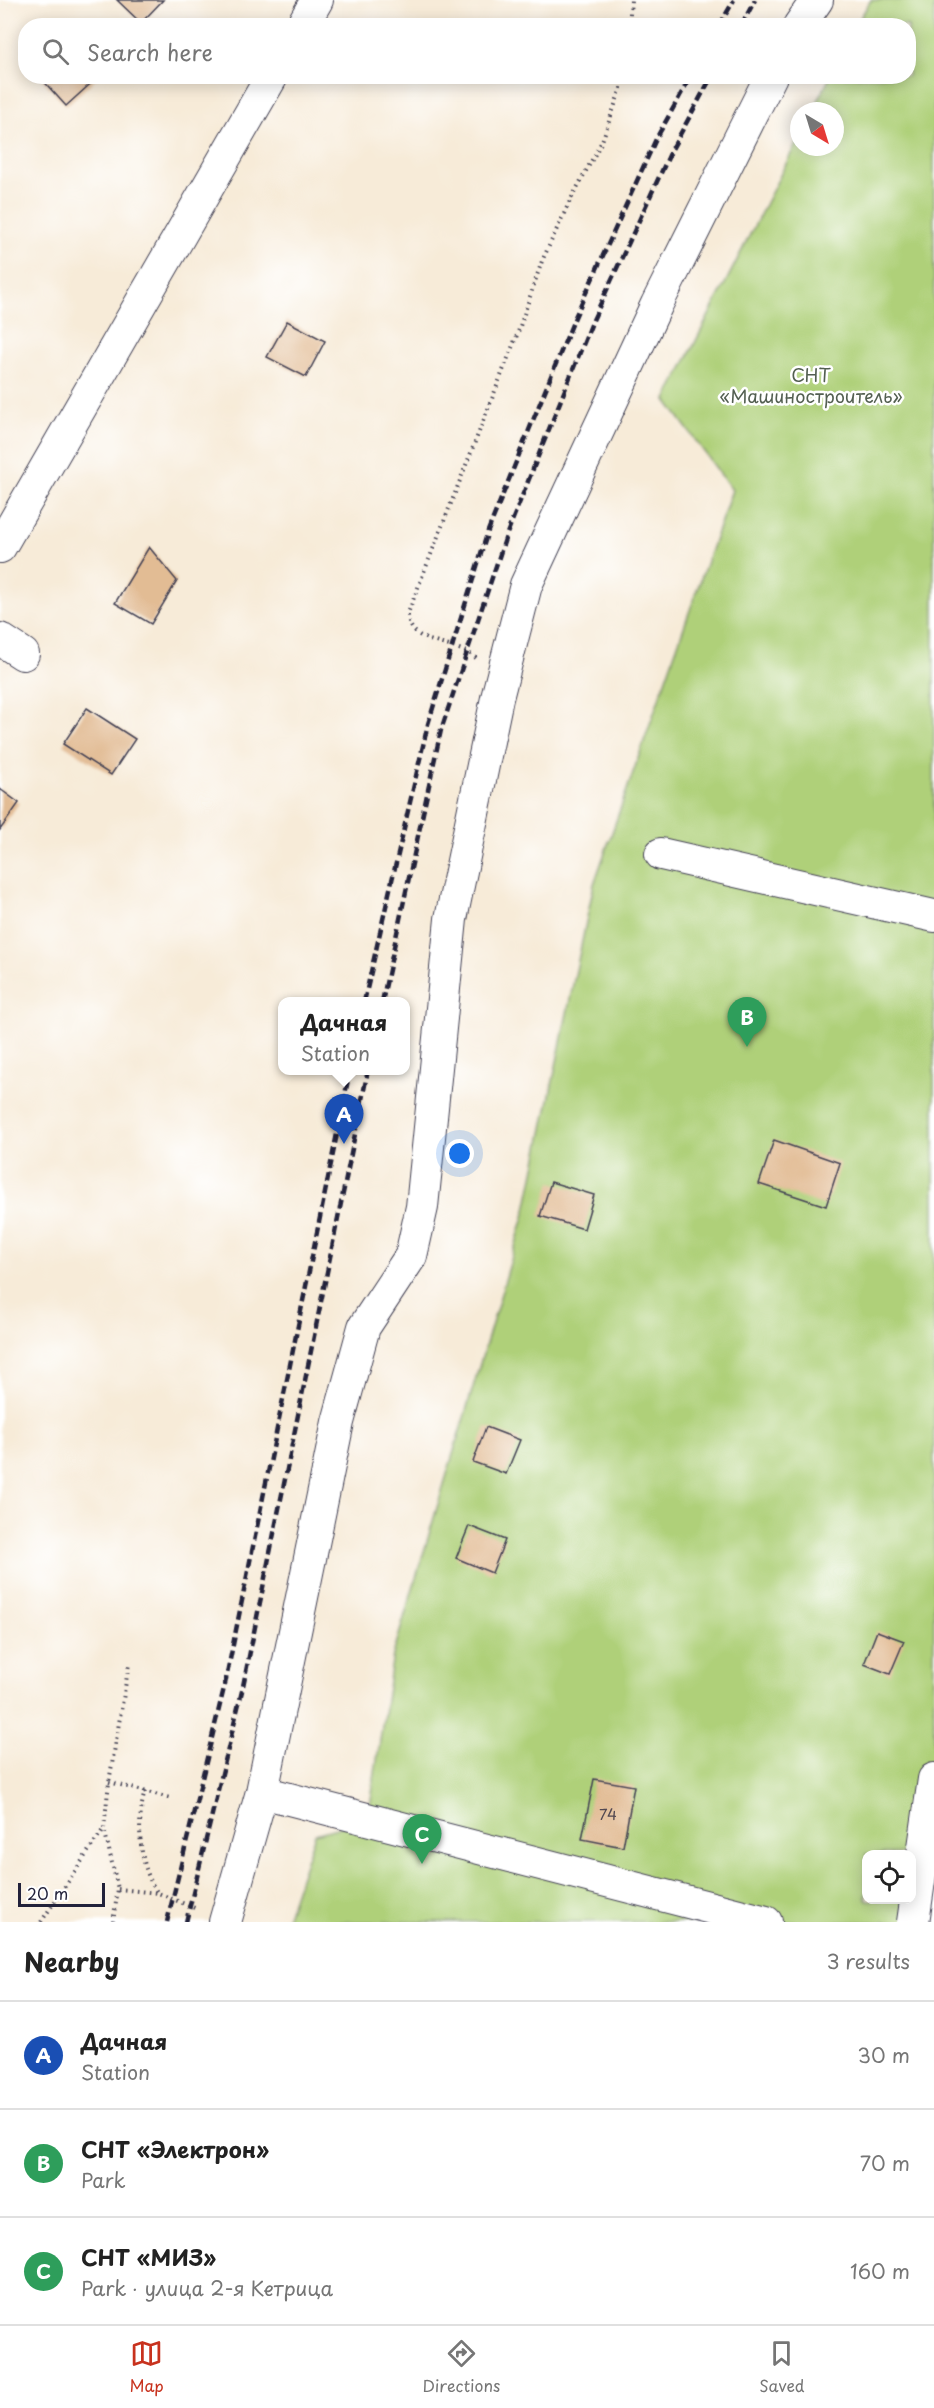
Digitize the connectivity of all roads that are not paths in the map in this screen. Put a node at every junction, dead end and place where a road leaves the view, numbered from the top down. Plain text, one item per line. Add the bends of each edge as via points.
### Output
1 (317, 0) edge
2 (817, 0) edge
3 (307, 18) edge
4 (805, 18) edge
5 (267, 84) edge
6 (767, 84) edge
7 (0, 547) edge
8 (661, 854) dead end
9 (934, 916) edge
10 (934, 1779) edge
11 (262, 1792) junction
12 (213, 1917) edge
13 (766, 1922) edge
14 (914, 1922) edge

1 - 3 street
2 - 4 street
5 - 7 street
6 - 11 street via 657,304 526,585 451,919 422,1207 411,1256 364,1327 355,1359 338,1422
8 - 9 street
10 - 14 street
11 - 12 street
11 - 13 street

